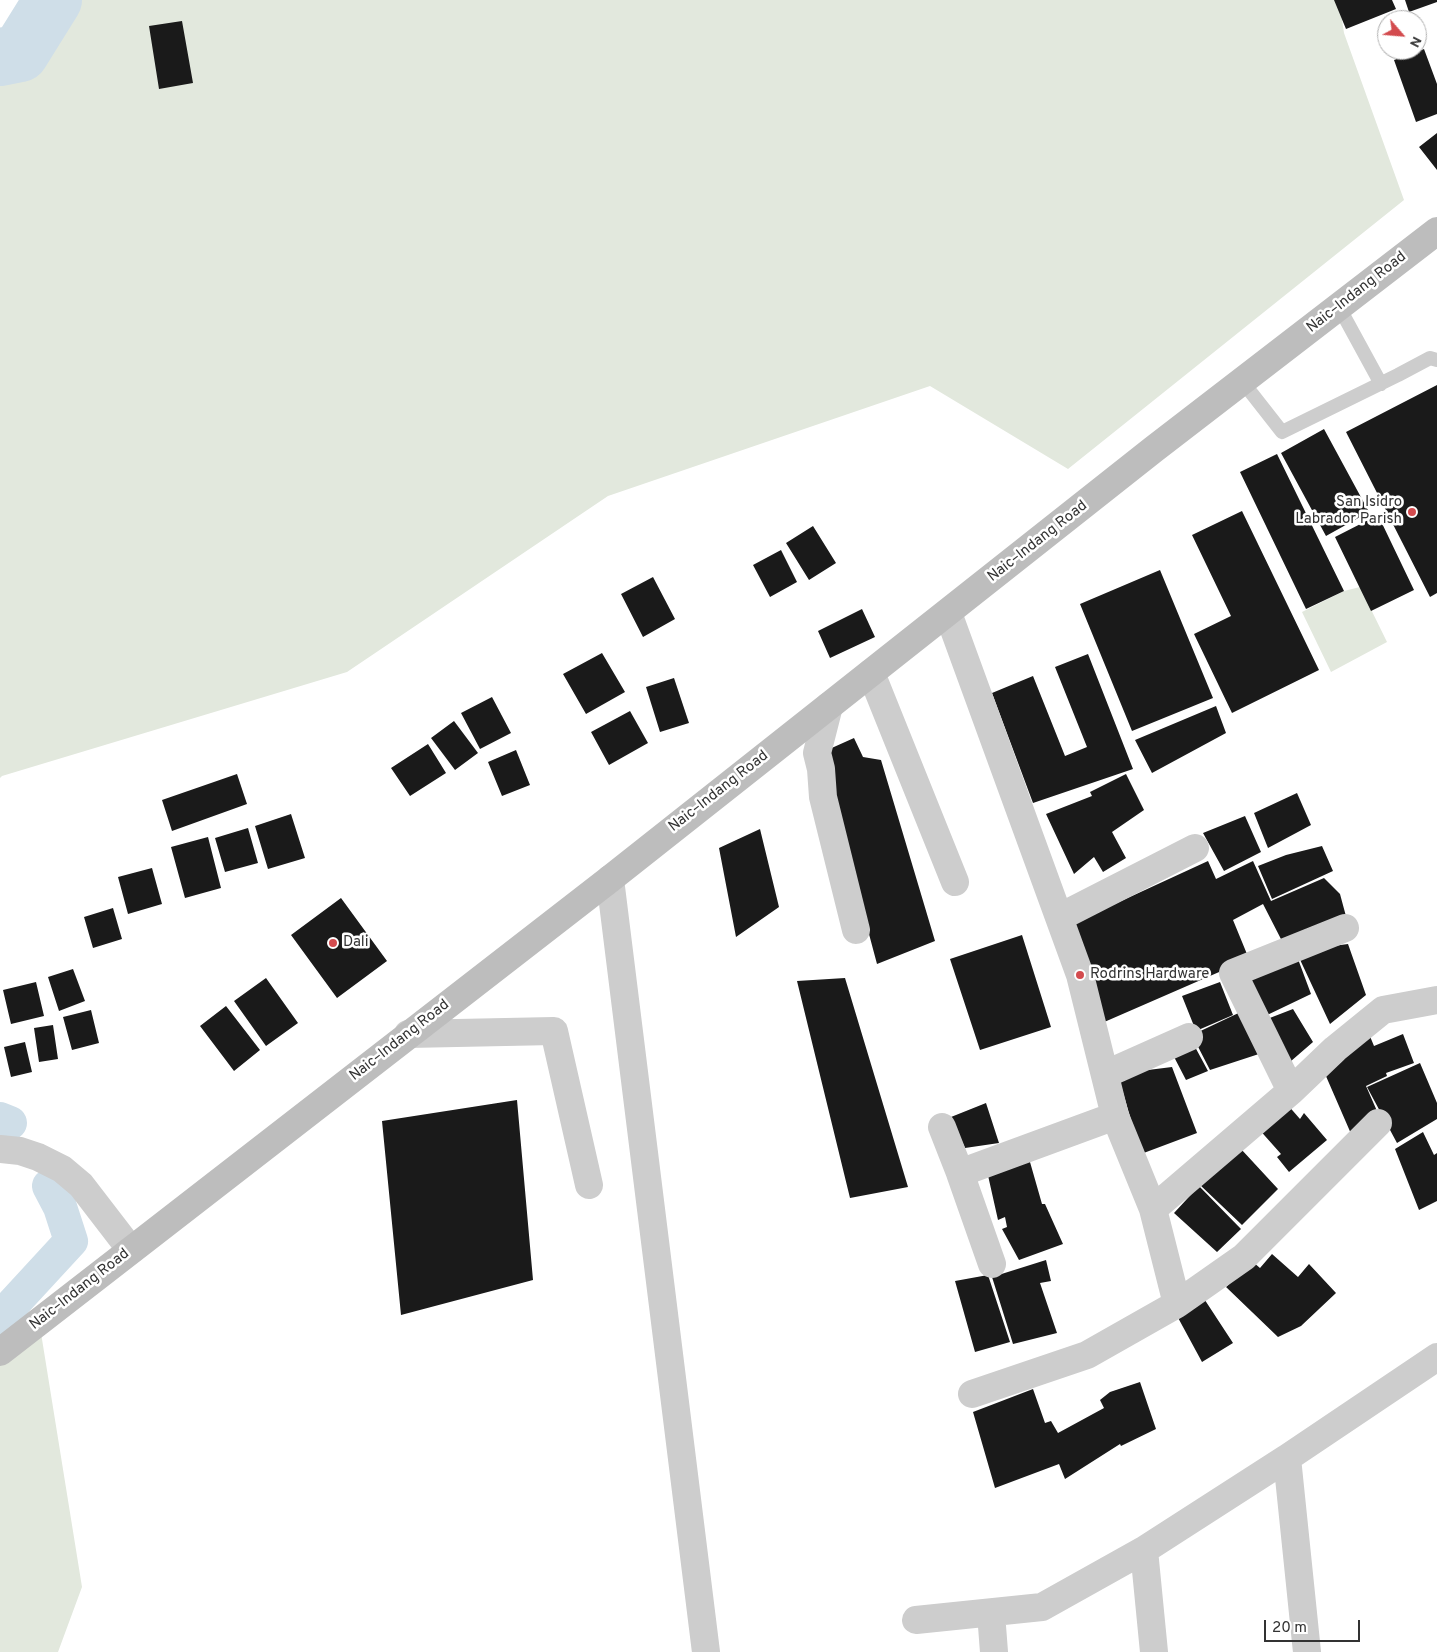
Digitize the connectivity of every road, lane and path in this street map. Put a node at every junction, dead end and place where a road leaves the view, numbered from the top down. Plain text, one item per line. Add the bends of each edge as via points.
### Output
1 (1437, 231) edge
2 (1338, 307) junction
3 (1437, 360) edge
4 (1242, 381) junction
5 (1381, 384) junction
6 (948, 613) junction
7 (871, 673) junction
8 (829, 706) junction
9 (1195, 848) dead end
10 (610, 878) junction
11 (955, 882) dead end
12 (1060, 917) junction
13 (1345, 928) dead end
14 (856, 930) dead end
15 (1437, 1000) edge
16 (408, 1034) junction
17 (1189, 1037) dead end
18 (1106, 1074) junction
19 (1290, 1091) junction
20 (1115, 1116) junction
21 (1378, 1123) dead end
22 (942, 1127) dead end
23 (0, 1149) edge
24 (960, 1173) junction
25 (589, 1185) dead end
26 (1153, 1209) junction
27 (131, 1250) junction
28 (992, 1264) dead end
29 (1177, 1304) junction
30 (0, 1352) edge
31 (1437, 1357) edge
32 (972, 1394) dead end
33 (1287, 1458) junction
34 (1144, 1550) junction
35 (990, 1613) junction
36 (916, 1620) dead end
37 (706, 1652) edge
38 (994, 1652) edge
39 (1154, 1652) edge
40 (1307, 1652) edge

1 - 2 main road, Naic–Indang Road
2 - 4 main road, Naic–Indang Road
2 - 5 lane
3 - 5 lane via 1430,358
4 - 5 lane via 1282,432
4 - 6 main road, Naic–Indang Road
6 - 7 main road, Naic–Indang Road
6 - 12 street
7 - 8 main road, Naic–Indang Road
7 - 11 street
8 - 10 main road, Naic–Indang Road
8 - 14 street via 817,753 823,797
9 - 12 street
10 - 16 main road, Naic–Indang Road
10 - 37 street
12 - 18 street via 1080,975
13 - 19 street via 1233,973
15 - 19 street via 1383,1010
16 - 25 street via 554,1031
16 - 27 main road, Naic–Indang Road
17 - 18 street
18 - 20 street
19 - 26 street
20 - 24 street
20 - 26 street
21 - 29 street via 1244,1257
22 - 24 street
23 - 27 street via 38,1156 62,1169 81,1185
24 - 28 street
26 - 29 street
27 - 30 main road, Naic–Indang Road
29 - 32 street via 1087,1355
31 - 33 street
33 - 34 street
33 - 40 street
34 - 35 street via 1042,1607
34 - 39 street
35 - 36 street
35 - 38 street

